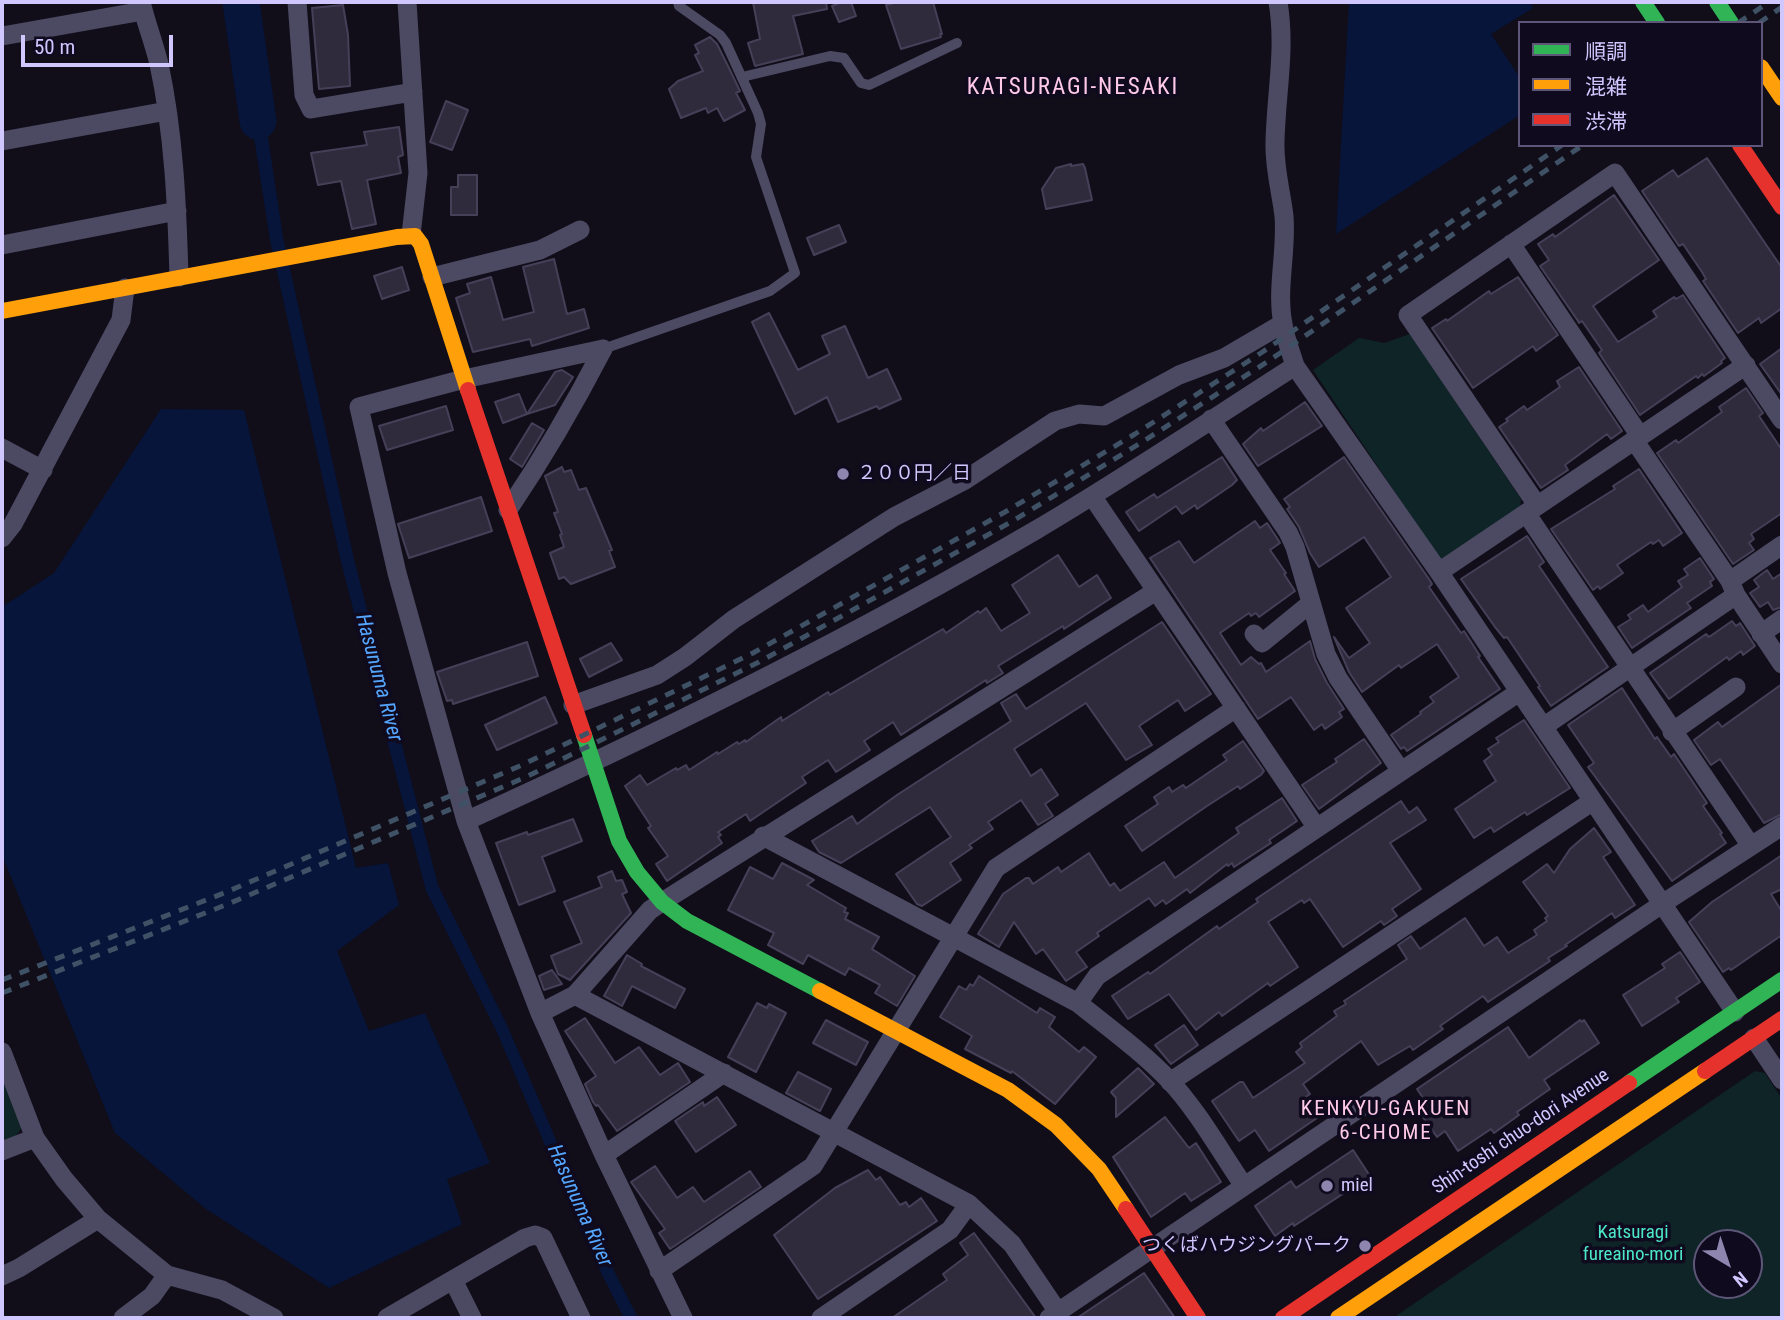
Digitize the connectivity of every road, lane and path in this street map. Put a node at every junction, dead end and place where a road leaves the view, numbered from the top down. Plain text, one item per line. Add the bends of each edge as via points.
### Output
1 (297, 2) edge
2 (407, 2) edge
3 (678, 2) edge
4 (1278, 2) edge
5 (1643, 2) edge
6 (1717, 2) edge
7 (142, 6) edge
8 (1656, 21) edge
9 (1730, 21) edge
10 (2, 36) edge
11 (957, 43) dead end
12 (1763, 70) edge
13 (742, 77) junction
14 (413, 92) junction
15 (1782, 98) edge
16 (167, 111) junction
17 (2, 141) edge
18 (1741, 147) edge
19 (1782, 208) edge
20 (177, 211) junction
21 (580, 230) dead end
22 (411, 235) junction
23 (2, 244) edge
24 (1511, 244) junction
25 (178, 277) junction
26 (432, 277) junction
27 (125, 288) junction
28 (2, 311) edge
29 (1282, 324) junction
30 (603, 349) junction
31 (1746, 365) junction
32 (1295, 366) junction
33 (464, 379) junction
34 (1211, 419) junction
35 (1782, 420) edge
36 (1637, 438) junction
37 (2, 448) edge
38 (43, 470) junction
39 (1092, 496) junction
40 (1532, 509) junction
41 (508, 510) junction
42 (2, 538) edge
43 (1782, 545) edge
44 (1439, 572) junction
45 (1733, 588) junction
46 (1156, 591) junction
47 (1311, 603) junction
48 (1782, 619) edge
49 (1254, 634) dead end
50 (1761, 634) junction
51 (1782, 664) edge
52 (1630, 668) junction
53 (1736, 687) dead end
54 (1519, 692) junction
55 (573, 705) junction
56 (1236, 708) junction
57 (1543, 727) junction
58 (1672, 732) junction
59 (592, 764) junction
60 (1401, 771) junction
61 (1593, 801) junction
62 (466, 821) junction
63 (1782, 826) edge
64 (1317, 828) junction
65 (763, 836) junction
66 (1751, 846) junction
67 (662, 902) junction
68 (1662, 904) junction
69 (954, 937) junction
70 (1782, 980) edge
71 (575, 995) junction
72 (1078, 1003) junction
73 (1735, 1012) junction
74 (540, 1013) junction
75 (1782, 1019) edge
76 (896, 1030) junction
77 (1754, 1038) junction
78 (2, 1052) edge
79 (724, 1073) junction
80 (1782, 1080) edge
81 (1170, 1082) junction
82 (834, 1131) junction
83 (35, 1138) junction
84 (2, 1151) edge
85 (604, 1155) junction
86 (1244, 1186) junction
87 (969, 1203) junction
88 (98, 1219) junction
89 (1150, 1248) junction
90 (659, 1271) junction
91 (167, 1275) junction
92 (2, 1276) edge
93 (453, 1280) junction
94 (1054, 1315) edge
95 (123, 1318) edge
96 (274, 1318) edge
97 (387, 1318) edge
98 (472, 1318) edge
99 (581, 1318) edge
100 (683, 1318) edge
101 (821, 1318) edge
102 (1198, 1318) edge
103 (1283, 1318) edge
104 (1338, 1318) edge

1 - 14 street via 304,95 311,109
2 - 14 street
3 - 13 lane via 720,35
4 - 29 street via 1282,68 1275,152 1284,235
5 - 8 street
6 - 9 street
7 - 10 street
7 - 16 street
11 - 13 lane via 869,85 862,83 844,58 830,55
12 - 15 street
13 - 30 lane via 761,124 756,157 795,273 770,290
14 - 22 street via 418,173
16 - 17 street
16 - 20 street
18 - 19 street
20 - 23 street
20 - 25 street
21 - 26 street via 540,250
22 - 25 street
22 - 26 street via 421,244
24 - 31 street via 1615,173
24 - 36 street
24 - 40 street via 1408,315
25 - 27 street
26 - 33 street
27 - 28 street
27 - 38 street via 121,320
29 - 32 street
29 - 55 street via 1224,358 1179,375 1104,416 1079,414 1055,421 965,480 859,539 657,675
30 - 33 street
30 - 41 street via 577,400
31 - 35 street
31 - 36 street
32 - 34 street
32 - 44 street
33 - 41 street
33 - 62 street via 359,407 397,573
34 - 39 street
34 - 47 street via 1288,532
36 - 40 street
36 - 45 street
37 - 38 street
38 - 42 street
39 - 46 street
39 - 59 street via 781,671
40 - 44 street
40 - 52 street
41 - 55 street
43 - 45 street
44 - 54 street
45 - 50 street
45 - 52 street
46 - 56 street
46 - 65 street
47 - 49 street via 1262,643
47 - 60 street via 1338,678
48 - 50 street
50 - 51 street
52 - 57 street
52 - 58 street
53 - 58 street
54 - 57 street
54 - 60 street
55 - 59 street
56 - 64 street
56 - 69 street via 996,868
57 - 61 street
58 - 66 street
59 - 62 street
59 - 67 street via 619,841
60 - 64 street
61 - 68 street
61 - 81 street
62 - 74 street
63 - 66 street
64 - 72 street via 1097,976
65 - 67 street
65 - 69 street
66 - 68 street
67 - 71 street
67 - 76 street via 687,921
68 - 73 street
68 - 86 street
69 - 72 street
69 - 76 street
70 - 73 street, Shin-toshi chuo-dori Avenue
71 - 74 street
71 - 79 street
72 - 81 street
73 - 103 street, Shin-toshi chuo-dori Avenue
74 - 85 street
75 - 77 street
76 - 82 street
76 - 89 street via 1008,1090 1056,1125 1099,1168
77 - 80 street
77 - 104 street
78 - 83 street
79 - 82 street
79 - 85 street
81 - 86 street
82 - 87 street
82 - 90 street via 813,1166
83 - 84 street
83 - 88 street
85 - 90 street
86 - 89 street
87 - 94 street via 1012,1244
87 - 101 street via 950,1230
88 - 91 street
88 - 92 street
89 - 94 street
89 - 102 street
90 - 100 street
91 - 95 street via 152,1296
91 - 96 street via 222,1290
93 - 97 street
93 - 98 street
93 - 99 street via 535,1235 543,1238

